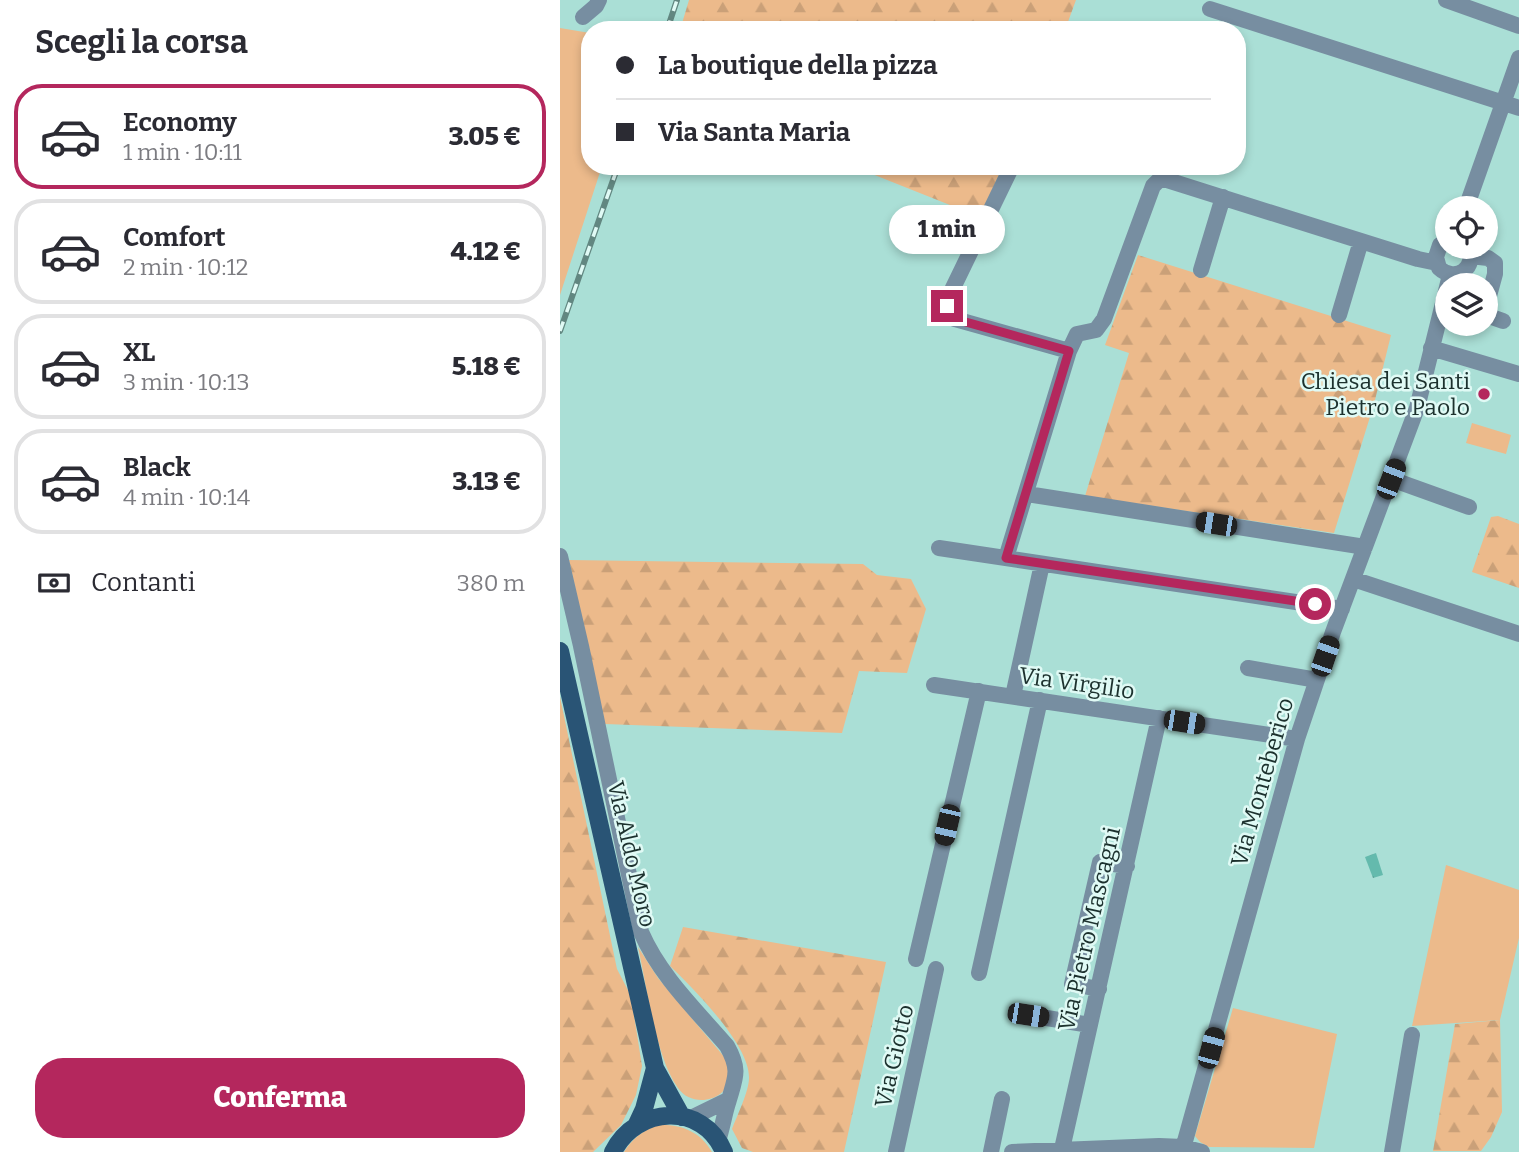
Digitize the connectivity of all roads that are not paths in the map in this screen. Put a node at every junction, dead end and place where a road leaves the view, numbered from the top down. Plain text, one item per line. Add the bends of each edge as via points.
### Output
1 (1446, 0) edge
2 (1210, 9) dead end
3 (1519, 26) edge
4 (1519, 58) edge
5 (1503, 102) junction
6 (1519, 108) edge
7 (1008, 175) edge
8 (1470, 196) edge
9 (1223, 197) junction
10 (1361, 241) junction
11 (1437, 259) edge
12 (1469, 259) edge
13 (1437, 263) junction
14 (1201, 270) dead end
15 (1447, 273) edge
16 (1459, 273) edge
17 (1339, 315) dead end
18 (1498, 319) edge
19 (1503, 321) dead end
20 (1435, 333) edge
21 (1431, 348) junction
22 (1069, 351) junction
23 (1519, 374) edge
24 (1391, 479) junction
25 (1027, 494) junction
26 (1469, 507) dead end
27 (1365, 547) junction
28 (939, 548) dead end
29 (560, 556) edge
30 (1006, 558) junction
31 (1042, 564) junction
32 (1353, 579) junction
33 (1342, 608) junction
34 (1519, 635) edge
35 (560, 651) edge
36 (1248, 668) dead end
37 (1317, 680) junction
38 (934, 685) dead end
39 (979, 691) junction
40 (1013, 696) junction
41 (1040, 701) junction
42 (1159, 718) junction
43 (1297, 739) junction
44 (1127, 866) junction
45 (916, 959) dead end
46 (936, 969) dead end
47 (979, 973) dead end
48 (1099, 989) junction
49 (1028, 1015) dead end
50 (1090, 1025) junction
51 (1412, 1035) dead end
52 (655, 1068) junction
53 (1002, 1099) dead end
54 (729, 1100) junction
55 (685, 1118) junction
56 (637, 1124) junction
57 (724, 1148) edge
58 (1057, 1150) edge
59 (1183, 1150) edge
60 (612, 1151) edge
61 (896, 1152) edge
62 (991, 1152) edge
63 (1012, 1152) edge
64 (1202, 1152) edge
65 (1392, 1152) edge

1 - 3 street
2 - 5 street
4 - 5 street
5 - 6 street
5 - 8 street
7 - 22 street via 951,292 947,312 955,319
9 - 10 street
9 - 14 street
9 - 22 street via 1173,181 1157,181 1104,319 1096,330 1077,334
10 - 13 street
10 - 17 street
11 - 13 street
12 - 16 street via 1469,265
13 - 15 street
18 - 19 street
20 - 21 street, Via Monteberico
21 - 23 street
21 - 24 street, Via Monteberico via 1417,408
22 - 25 street
24 - 26 street
24 - 27 street, Via Monteberico
25 - 27 street
25 - 30 street
27 - 32 street, Via Monteberico
28 - 30 street
29 - 54 street via 641,932 663,973 731,1052 737,1073
30 - 31 street
31 - 33 street
31 - 40 street
32 - 33 street, Via Monteberico
32 - 34 street
33 - 37 street, Via Monteberico
35 - 52 main road, Via Aldo Moro
36 - 37 street
37 - 43 street, Via Monteberico
38 - 39 street, Via Virgilio
39 - 40 street, Via Virgilio
39 - 45 street
40 - 41 street, Via Virgilio
41 - 42 street, Via Virgilio
41 - 47 street
42 - 43 street, Via Virgilio
42 - 44 street, Via Pietro Mascagni
43 - 59 street, Via Monteberico
44 - 48 street, Via Pietro Mascagni
44 - 48 street via 1100,862 1072,984
46 - 61 street, Via Giotto
48 - 50 street, Via Pietro Mascagni
49 - 50 street
50 - 58 street, Via Pietro Mascagni
51 - 65 street
52 - 55 main road, Via Aldo Moro
52 - 56 main road, Via Aldo Moro
53 - 62 street
54 - 55 street
54 - 57 street
55 - 56 main road via 659,1116
55 - 57 main road via 710,1132
56 - 60 main road
58 - 59 street
58 - 63 street
59 - 64 street

